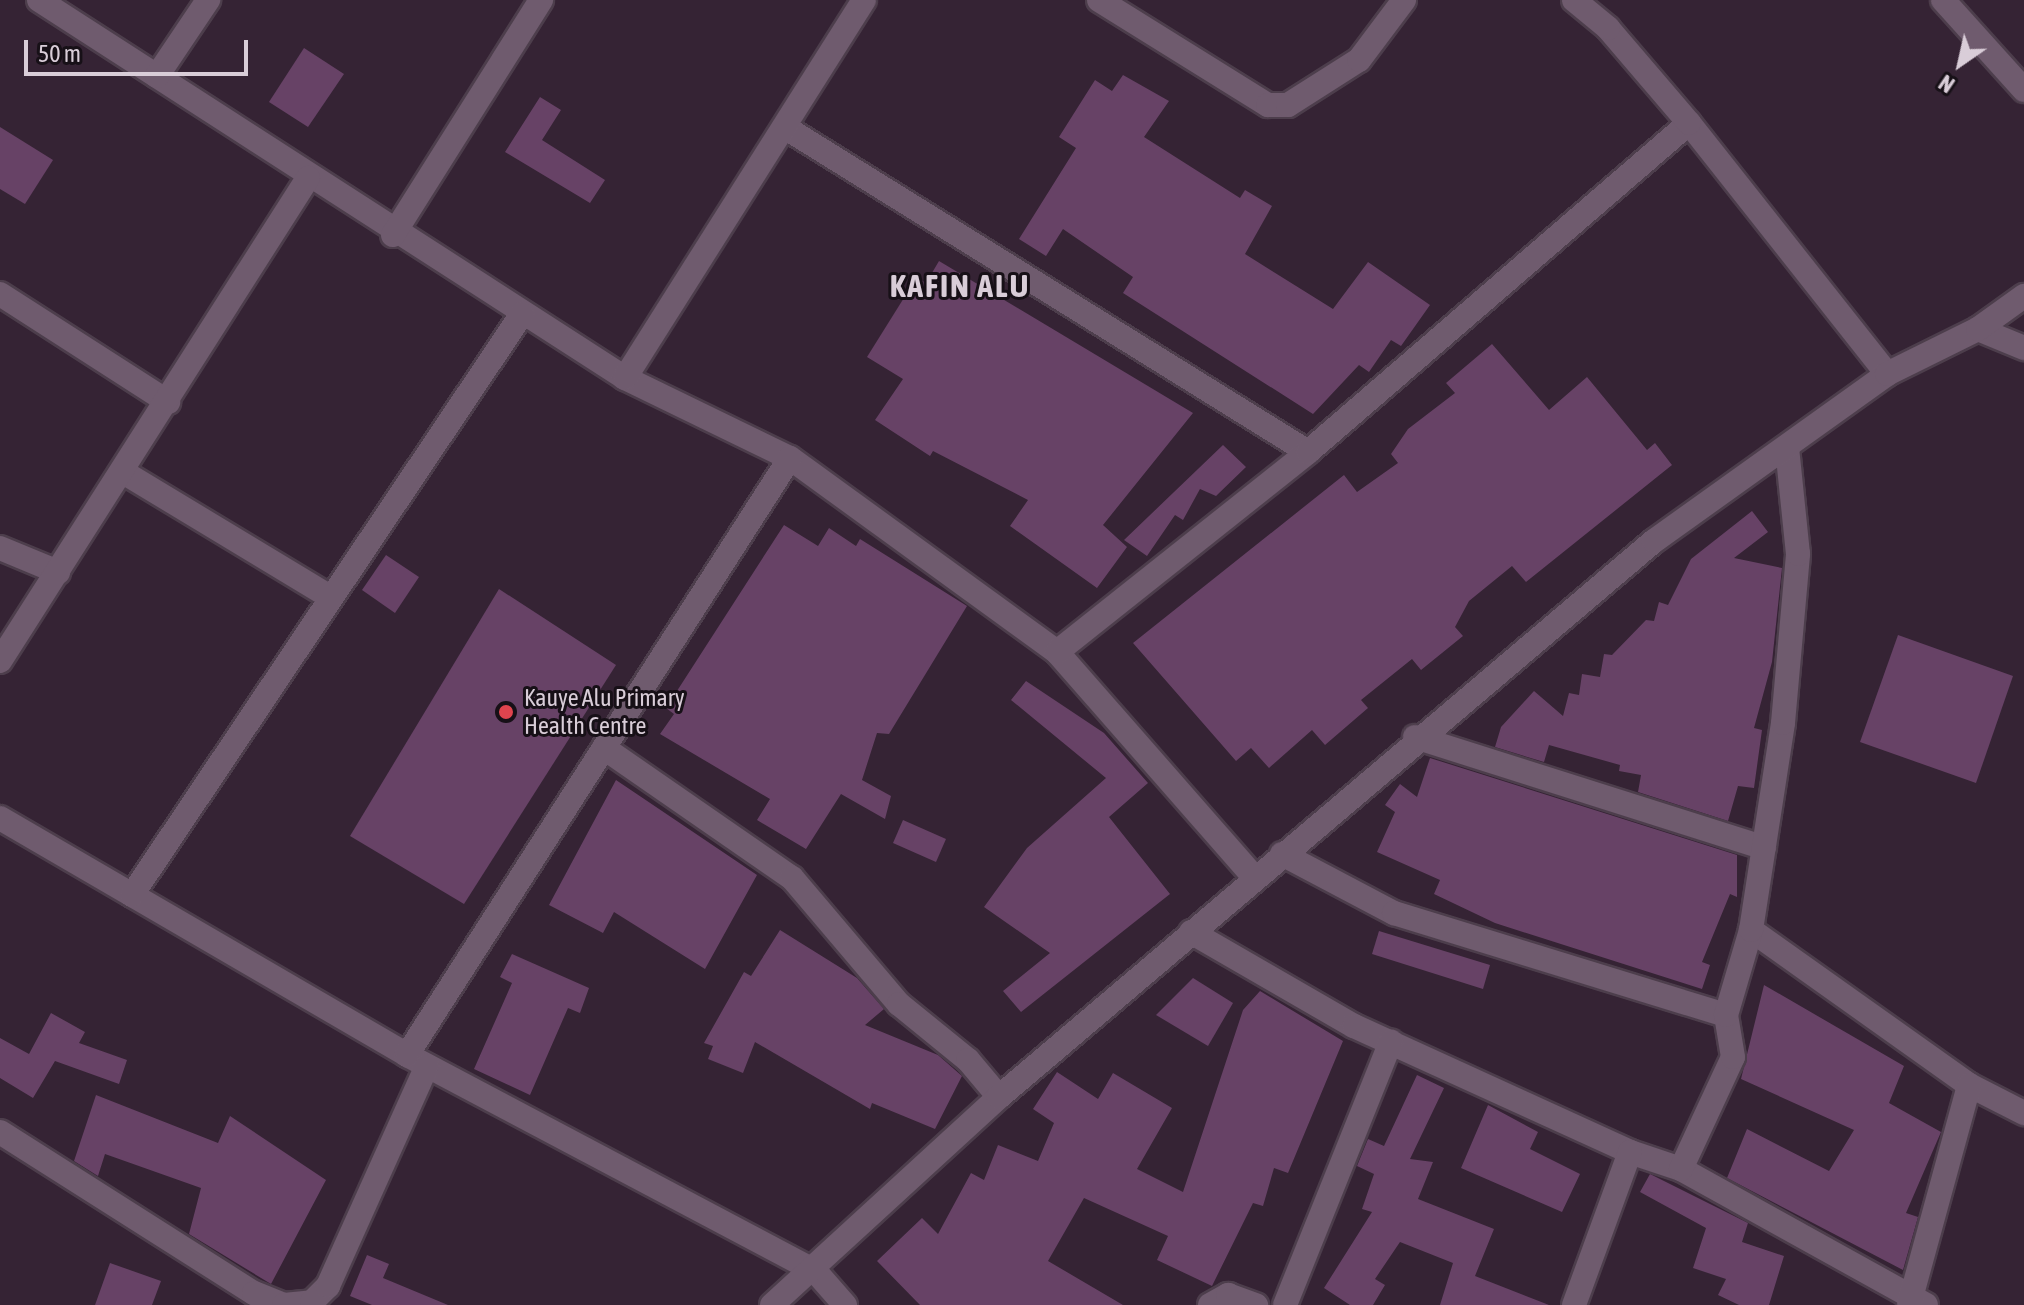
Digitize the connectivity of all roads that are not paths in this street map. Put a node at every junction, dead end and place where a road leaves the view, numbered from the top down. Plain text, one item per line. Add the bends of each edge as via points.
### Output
1 (39, 0) edge
2 (208, 0) edge
3 (541, 0) edge
4 (864, 0) edge
5 (1099, 0) edge
6 (1404, 0) edge
7 (1574, 0) edge
8 (1943, 0) edge
9 (157, 76) junction
10 (2024, 90) edge
11 (1689, 123) junction
12 (786, 128) junction
13 (308, 178) junction
14 (393, 235) junction
15 (0, 294) edge
16 (2024, 296) edge
17 (522, 314) junction
18 (1978, 329) junction
19 (2024, 348) edge
20 (1887, 374) junction
21 (625, 378) junction
22 (168, 402) junction
23 (1787, 447) junction
24 (1308, 452) junction
25 (790, 458) junction
26 (123, 472) junction
27 (0, 548) edge
28 (58, 572) junction
29 (330, 597) junction
30 (1057, 652) junction
31 (0, 661) edge
32 (1415, 737) junction
33 (604, 748) junction
34 (0, 818) edge
35 (1764, 848) junction
36 (1282, 854) junction
37 (1254, 877) junction
38 (132, 895) junction
39 (1751, 930) junction
40 (1191, 932) junction
41 (1726, 1015) junction
42 (1391, 1041) junction
43 (417, 1061) junction
44 (1969, 1085) junction
45 (999, 1097) junction
46 (2024, 1113) edge
47 (0, 1132) edge
48 (1630, 1152) junction
49 (1681, 1169) junction
50 (816, 1272) junction
51 (1916, 1302) edge
52 (772, 1305) edge
53 (845, 1305) edge
54 (1210, 1305) edge
55 (1256, 1305) edge
56 (1285, 1305) edge
57 (1574, 1305) edge

1 - 9 street
2 - 9 street
3 - 14 street
4 - 12 street
5 - 6 street via 1268,105 1288,105 1359,60
7 - 11 street via 1608,28
8 - 10 street
9 - 13 street
11 - 20 street
11 - 24 street
12 - 21 street
12 - 24 street
13 - 14 street
13 - 22 street
14 - 17 street
15 - 22 street
16 - 18 street
17 - 21 street
17 - 29 street
18 - 19 street
18 - 20 street
20 - 23 street
21 - 25 street
22 - 26 street
23 - 32 street via 1654,541
23 - 35 street via 1798,554 1794,645
24 - 30 street
25 - 30 street
25 - 33 street
26 - 28 street
26 - 29 street
27 - 28 street
28 - 31 street
29 - 38 street
30 - 37 street
32 - 35 street
32 - 36 street
33 - 43 street
33 - 45 street via 792,878 899,1004 968,1060
34 - 38 street
35 - 39 street
36 - 37 street
36 - 41 street via 1394,913
37 - 40 street
38 - 43 street
39 - 41 street
39 - 44 street
40 - 42 street
40 - 45 street
41 - 49 street via 1733,1057
42 - 48 street
42 - 56 street
43 - 47 street via 328,1286 312,1302 284,1305 254,1293
43 - 50 street
44 - 46 street
44 - 51 street
45 - 50 street
48 - 49 street
48 - 57 street
49 - 51 street
50 - 52 street
50 - 53 street
54 - 55 street via 1228,1295

